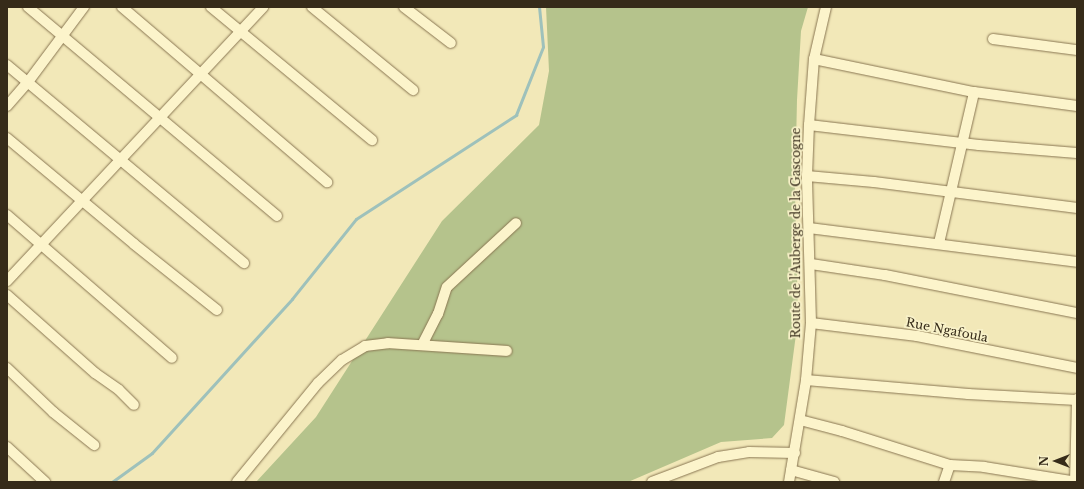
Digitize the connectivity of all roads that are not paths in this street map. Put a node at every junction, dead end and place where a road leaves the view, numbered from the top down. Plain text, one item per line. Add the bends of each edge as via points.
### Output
1 (28, 7) edge
2 (84, 7) edge
3 (122, 7) edge
4 (211, 7) edge
5 (263, 7) edge
6 (312, 7) edge
7 (404, 7) edge
8 (826, 7) edge
9 (240, 31) junction
10 (62, 35) junction
11 (993, 39) dead end
12 (451, 43) dead end
13 (1077, 50) edge
14 (814, 59) junction
15 (7, 65) edge
16 (200, 75) junction
17 (28, 82) junction
18 (413, 90) dead end
19 (974, 92) junction
20 (7, 106) edge
21 (1077, 106) edge
22 (160, 118) junction
23 (809, 125) junction
24 (7, 138) edge
25 (372, 140) dead end
26 (962, 142) junction
27 (1077, 153) edge
28 (120, 159) junction
29 (808, 176) junction
30 (327, 182) dead end
31 (950, 191) junction
32 (82, 201) junction
33 (1077, 208) edge
34 (7, 215) edge
35 (277, 216) dead end
36 (516, 223) dead end
37 (809, 228) junction
38 (939, 243) junction
39 (42, 244) junction
40 (1077, 262) edge
41 (244, 263) dead end
42 (811, 264) junction
43 (7, 281) edge
44 (7, 295) edge
45 (218, 310) dead end
46 (1077, 313) edge
47 (811, 323) junction
48 (422, 345) junction
49 (507, 351) dead end
50 (172, 358) dead end
51 (7, 368) edge
52 (1077, 368) edge
53 (806, 380) junction
54 (1077, 400) edge
55 (134, 405) dead end
56 (800, 420) junction
57 (1076, 428) edge
58 (94, 445) dead end
59 (7, 447) edge
60 (795, 452) junction
61 (950, 465) junction
62 (791, 470) junction
63 (45, 482) edge
64 (236, 482) edge
65 (652, 482) edge
66 (789, 482) edge
67 (834, 482) edge
68 (944, 482) edge
69 (1076, 482) edge

1 - 10 street
2 - 10 street
3 - 16 street
4 - 9 street
5 - 9 street
6 - 18 street
7 - 12 street
8 - 14 street, Route de l'Auberge de la Gascogne
9 - 16 street
9 - 25 street
10 - 17 street
10 - 22 street
11 - 13 street
14 - 19 street
14 - 23 street, Route de l'Auberge de la Gascogne
15 - 17 street
16 - 22 street
16 - 30 street
17 - 20 street
17 - 28 street
19 - 21 street
19 - 26 street
22 - 28 street
22 - 35 street
23 - 26 street
23 - 29 street, Route de l'Auberge de la Gascogne
24 - 32 street
26 - 27 street
26 - 31 street
28 - 32 street
28 - 41 street
29 - 31 street
29 - 37 street, Route de l'Auberge de la Gascogne
31 - 33 street
31 - 38 street
32 - 39 street
32 - 45 street
34 - 39 street
36 - 48 street via 447,287 438,314
37 - 38 street
37 - 42 street, Route de l'Auberge de la Gascogne
38 - 40 street
39 - 43 street
39 - 50 street
42 - 46 street via 885,275
42 - 47 street, Route de l'Auberge de la Gascogne
44 - 55 street
47 - 52 street, Rue Ngafoula via 917,336
47 - 53 street, Route de l'Auberge de la Gascogne
48 - 49 street
48 - 64 street via 388,343 366,346 342,360 318,383
51 - 58 street via 53,412
53 - 54 street via 968,394
53 - 56 street, Route de l'Auberge de la Gascogne
54 - 57 street
56 - 60 street, Route de l'Auberge de la Gascogne
56 - 61 street
57 - 69 street
59 - 63 street
60 - 62 street, Route de l'Auberge de la Gascogne
60 - 65 street via 749,452 718,457
61 - 68 street
61 - 69 street
62 - 66 street, Route de l'Auberge de la Gascogne
62 - 67 street

